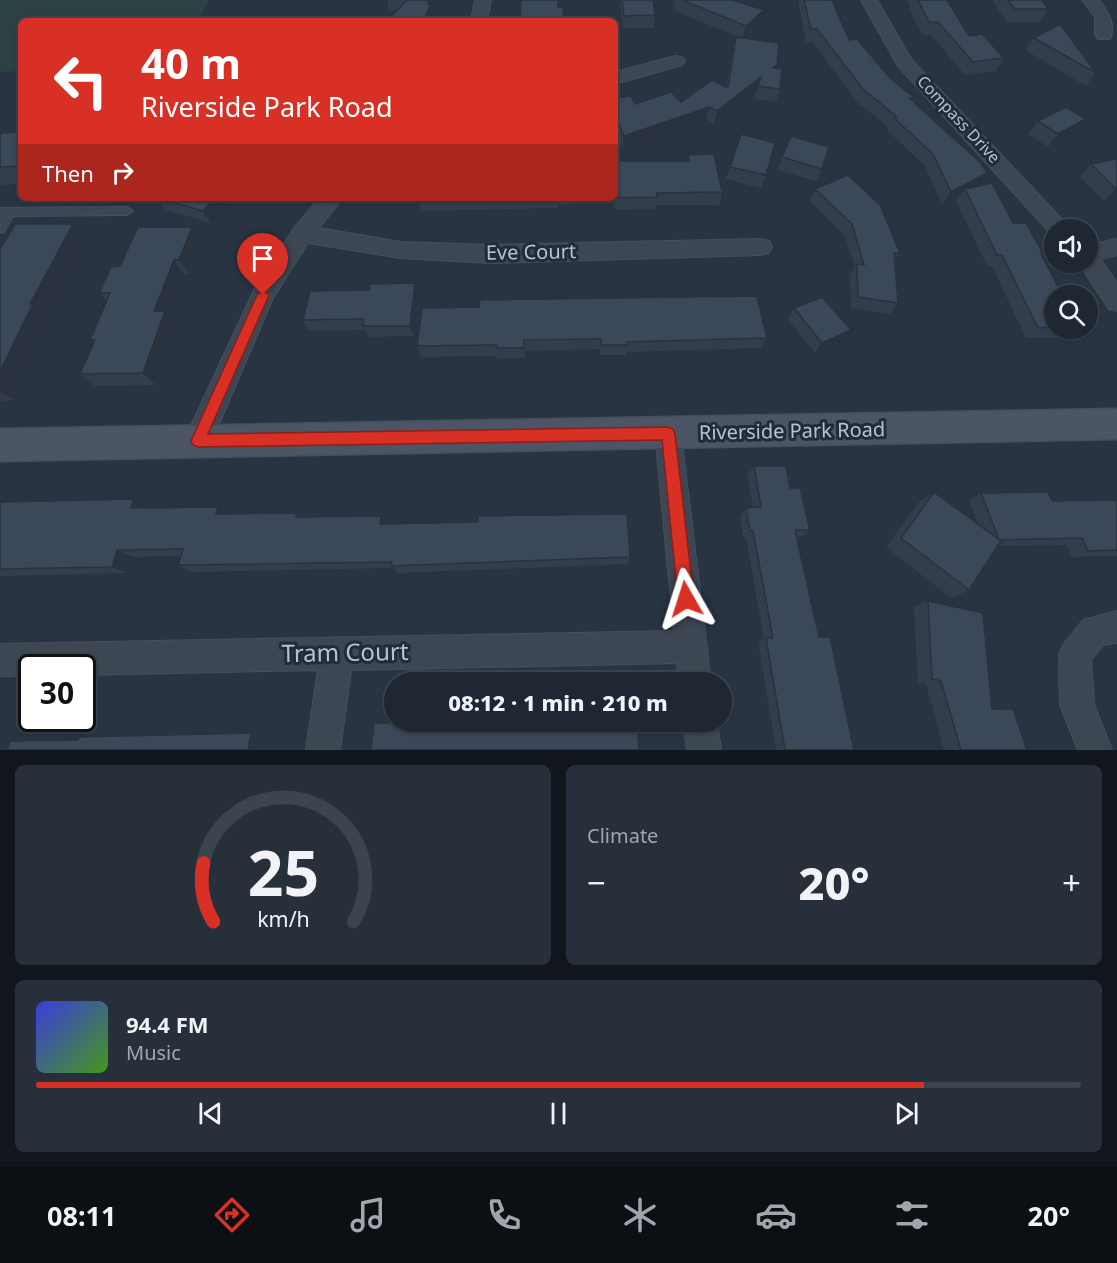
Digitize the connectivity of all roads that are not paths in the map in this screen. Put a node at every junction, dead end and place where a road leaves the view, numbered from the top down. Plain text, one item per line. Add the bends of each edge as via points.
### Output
1 (483, 0) edge
2 (869, 0) edge
3 (1090, 0) edge
4 (480, 18) edge
5 (1104, 34) dead end
6 (676, 61) dead end
7 (618, 77) edge
8 (330, 201) edge
9 (127, 210) dead end
10 (5, 212) edge
11 (1051, 219) edge
12 (0, 229) edge
13 (302, 234) junction
14 (1117, 247) edge
15 (761, 248) dead end
16 (1098, 250) edge
17 (1097, 273) edge
18 (1117, 302) edge
19 (1117, 424) edge
20 (668, 434) junction
21 (198, 441) junction
22 (0, 445) edge
23 (1117, 627) edge
24 (691, 646) junction
25 (337, 653) junction
26 (0, 660) edge
27 (694, 672) edge
28 (701, 732) edge
29 (322, 750) edge
30 (704, 750) edge
31 (1095, 750) edge

1 - 4 street
2 - 11 street, Compass Drive via 904,62
3 - 5 street via 1103,17
6 - 7 street
8 - 13 street
9 - 10 lane
10 - 12 lane
13 - 15 street, Eve Court via 400,250 491,254
13 - 21 street via 263,295
14 - 16 street
17 - 18 street
19 - 20 street, Riverside Park Road
20 - 21 street, Riverside Park Road
20 - 24 street
21 - 22 street, Riverside Park Road
23 - 31 street via 1094,631 1075,655 1077,705
24 - 25 street, Tram Court
24 - 27 street
25 - 26 street, Tram Court
25 - 29 street
28 - 30 street

